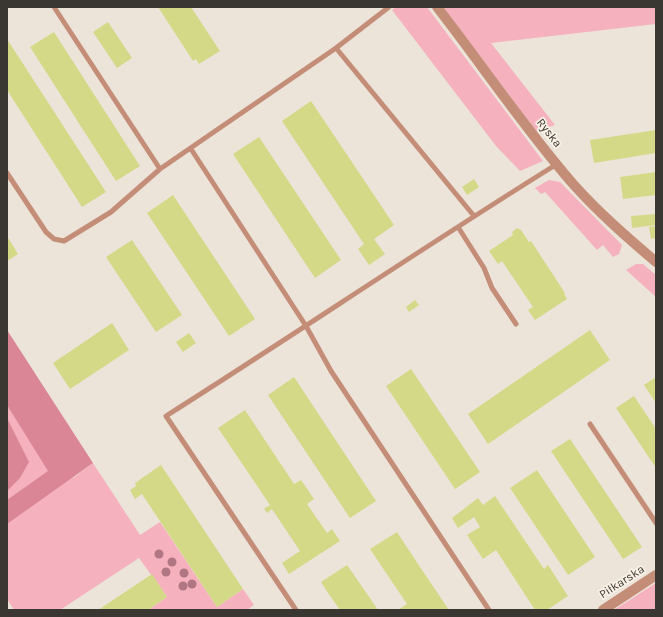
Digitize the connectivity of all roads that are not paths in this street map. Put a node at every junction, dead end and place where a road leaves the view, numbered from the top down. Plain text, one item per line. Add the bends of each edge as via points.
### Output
1 (54, 7) edge
2 (389, 7) edge
3 (437, 7) edge
4 (336, 48) junction
5 (191, 149) junction
6 (557, 164) junction
7 (160, 169) junction
8 (7, 173) edge
9 (474, 216) junction
10 (458, 227) junction
11 (656, 262) edge
12 (516, 324) dead end
13 (306, 326) junction
14 (590, 424) dead end
15 (656, 523) edge
16 (656, 575) edge
17 (296, 610) edge
18 (490, 610) edge
19 (603, 610) edge

1 - 7 lane
2 - 4 lane
3 - 6 street, Ryska
4 - 5 lane
4 - 9 lane
5 - 7 lane
5 - 13 lane
6 - 9 lane
6 - 11 street, Ryska via 594,206
7 - 8 lane via 111,212 64,241 54,239 46,232
9 - 10 lane
10 - 12 lane via 484,268 492,288
10 - 13 lane
13 - 17 lane via 166,416
13 - 18 lane via 330,371
14 - 15 lane
16 - 19 street, Piłkarska

